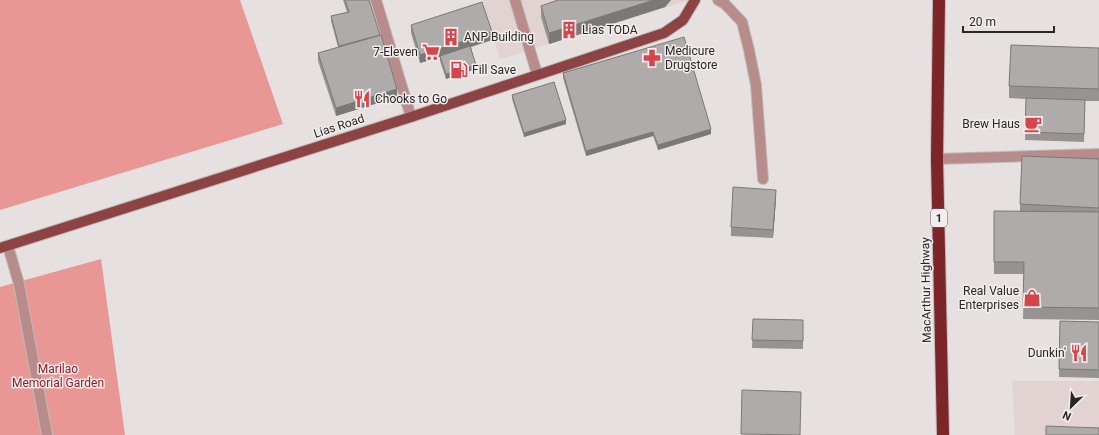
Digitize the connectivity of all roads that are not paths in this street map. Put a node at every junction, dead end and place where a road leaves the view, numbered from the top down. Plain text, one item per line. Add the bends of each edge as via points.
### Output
1 (376, 0) edge
2 (515, 0) edge
3 (695, 0) edge
4 (718, 0) edge
5 (939, 0) edge
6 (537, 74) junction
7 (411, 117) junction
8 (1099, 154) edge
9 (938, 159) junction
10 (763, 179) dead end
11 (4, 247) edge
12 (47, 435) edge
13 (944, 435) edge

1 - 7 street
2 - 6 street
3 - 6 main road, Lias Road via 683,20 664,33
4 - 10 street via 726,4 742,22 750,50 756,85
5 - 9 highway, MacArthur Highway / 1
6 - 7 main road, Lias Road
7 - 11 main road, Lias Road
8 - 9 street
9 - 13 highway, MacArthur Highway / 1
11 - 12 street via 19,284

